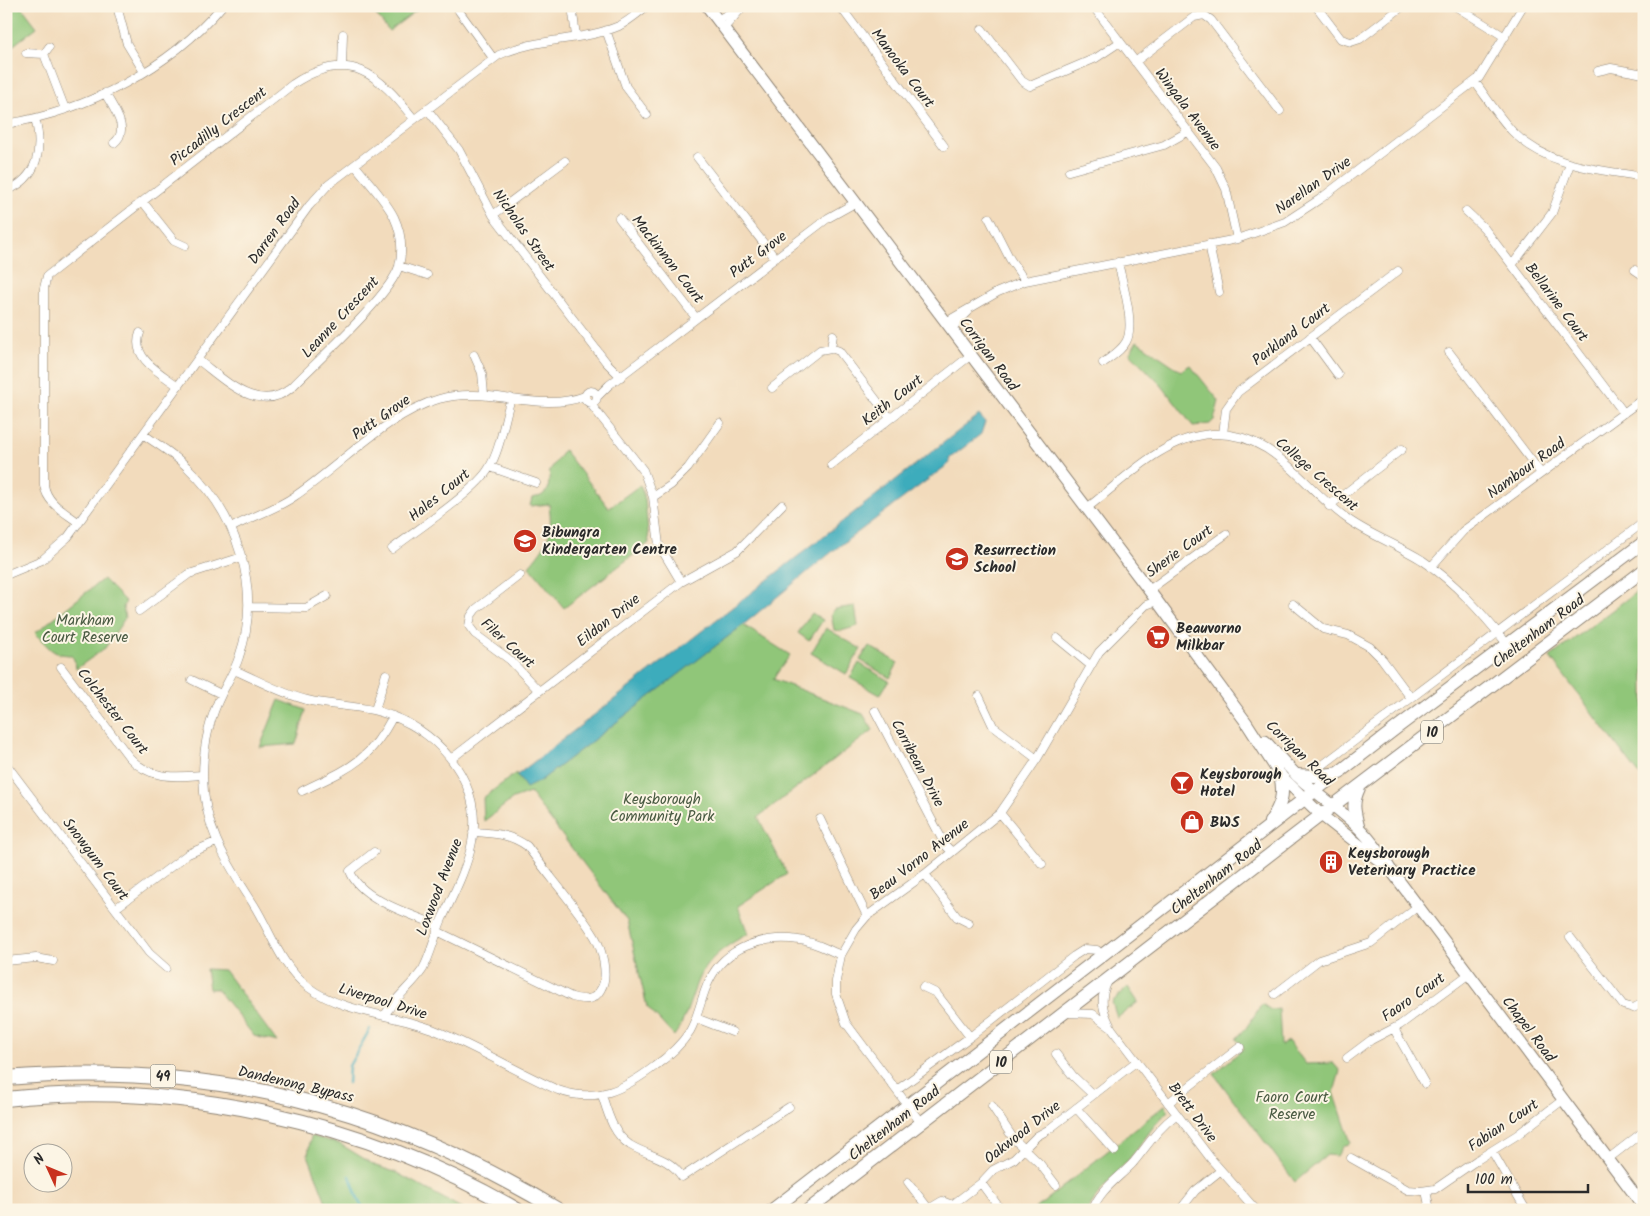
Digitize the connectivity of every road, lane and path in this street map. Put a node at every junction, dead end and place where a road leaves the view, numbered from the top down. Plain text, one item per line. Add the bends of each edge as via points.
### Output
1 (118, 6) edge
2 (222, 6) edge
3 (572, 6) edge
4 (647, 6) edge
5 (707, 6) edge
6 (743, 6) edge
7 (840, 6) edge
8 (1093, 6) edge
9 (1316, 6) edge
10 (1403, 6) edge
11 (1455, 6) edge
12 (1523, 6) edge
13 (459, 11) dead end
14 (720, 24) junction
15 (982, 29) dead end
16 (606, 30) junction
17 (343, 34) dead end
18 (576, 36) junction
19 (1505, 37) junction
20 (1120, 42) junction
21 (49, 47) dead end
22 (26, 54) dead end
23 (44, 54) junction
24 (493, 58) junction
25 (1135, 62) junction
26 (342, 67) junction
27 (1598, 71) dead end
28 (144, 72) junction
29 (1644, 74) edge
30 (1475, 82) junction
31 (105, 93) junction
32 (65, 109) junction
33 (427, 110) junction
34 (1280, 111) dead end
35 (647, 115) dead end
36 (36, 118) junction
37 (414, 120) junction
38 (6, 124) edge
39 (1189, 132) junction
40 (122, 133) junction
41 (131, 134) dead end
42 (114, 143) dead end
43 (944, 146) dead end
44 (697, 157) dead end
45 (565, 161) dead end
46 (355, 164) junction
47 (1570, 164) junction
48 (1069, 171) dead end
49 (1644, 177) edge
50 (6, 191) edge
51 (853, 200) junction
52 (142, 202) junction
53 (1466, 211) dead end
54 (493, 215) junction
55 (619, 218) dead end
56 (989, 218) dead end
57 (1237, 239) junction
58 (1209, 244) junction
59 (185, 246) dead end
60 (775, 258) junction
61 (1010, 259) junction
62 (1118, 262) junction
63 (1512, 265) junction
64 (399, 266) junction
65 (1635, 270) dead end
66 (1398, 271) dead end
67 (428, 275) dead end
68 (1644, 276) edge
69 (1025, 281) junction
70 (1016, 284) junction
71 (1219, 292) dead end
72 (696, 318) junction
73 (948, 325) junction
74 (140, 333) dead end
75 (833, 335) dead end
76 (1310, 337) junction
77 (831, 348) junction
78 (1449, 352) dead end
79 (474, 355) dead end
80 (971, 355) junction
81 (198, 360) junction
82 (1103, 363) dead end
83 (1338, 375) dead end
84 (615, 381) junction
85 (178, 386) junction
86 (772, 388) dead end
87 (484, 394) junction
88 (510, 398) junction
89 (591, 398) junction
90 (1644, 398) edge
91 (1624, 413) junction
92 (890, 418) junction
93 (720, 423) dead end
94 (143, 434) junction
95 (1223, 434) junction
96 (1402, 448) dead end
97 (831, 465) dead end
98 (490, 467) junction
99 (1540, 472) junction
100 (536, 483) dead end
101 (653, 496) junction
102 (782, 505) dead end
103 (1329, 506) junction
104 (1087, 508) junction
105 (1644, 522) edge
106 (79, 523) junction
107 (229, 524) junction
108 (1226, 534) dead end
109 (1644, 542) edge
110 (392, 549) dead end
111 (242, 557) junction
112 (1431, 567) junction
113 (1644, 570) edge
114 (6, 575) edge
115 (520, 575) dead end
116 (681, 582) junction
117 (1149, 590) junction
118 (327, 596) dead end
119 (1157, 601) junction
120 (1293, 604) dead end
121 (248, 607) junction
122 (138, 611) dead end
123 (1498, 633) junction
124 (1057, 638) dead end
125 (1508, 645) junction
126 (1090, 665) junction
127 (62, 667) dead end
128 (234, 670) junction
129 (386, 674) dead end
130 (192, 680) dead end
131 (539, 691) junction
132 (221, 694) junction
133 (978, 696) dead end
134 (1412, 698) junction
135 (375, 710) junction
136 (875, 712) dead end
137 (393, 716) junction
138 (1246, 722) junction
139 (451, 759) junction
140 (1037, 759) junction
141 (6, 764) edge
142 (1324, 764) dead end
143 (1342, 773) junction
144 (203, 775) junction
145 (1280, 775) junction
146 (1297, 775) junction
147 (1360, 786) junction
148 (302, 791) dead end
149 (1316, 791) junction
150 (1304, 800) junction
151 (1334, 805) junction
152 (1000, 813) junction
153 (1321, 815) junction
154 (820, 819) dead end
155 (1358, 826) junction
156 (1264, 831) junction
157 (473, 832) junction
158 (216, 842) junction
159 (374, 852) dead end
160 (952, 852) junction
161 (1042, 864) dead end
162 (1390, 869) junction
163 (925, 874) junction
164 (1418, 906) junction
165 (116, 908) junction
166 (868, 916) junction
167 (969, 923) dead end
168 (438, 928) junction
169 (1570, 937) dead end
170 (841, 955) junction
171 (1102, 956) junction
172 (6, 961) edge
173 (53, 961) dead end
174 (166, 968) dead end
175 (1469, 974) junction
176 (1108, 980) junction
177 (923, 987) dead end
178 (1274, 994) dead end
179 (1644, 1003) edge
180 (1065, 1014) junction
181 (385, 1016) junction
182 (696, 1018) junction
183 (1112, 1029) junction
184 (1394, 1029) junction
185 (732, 1032) dead end
186 (970, 1036) junction
187 (1240, 1047) dead end
188 (1056, 1054) dead end
189 (1347, 1058) dead end
190 (1137, 1061) junction
191 (6, 1078) edge
192 (1425, 1084) dead end
193 (897, 1090) junction
194 (1092, 1094) junction
195 (602, 1095) junction
196 (6, 1099) edge
197 (1564, 1099) junction
198 (1168, 1103) junction
199 (907, 1104) junction
200 (992, 1106) dead end
201 (789, 1107) dead end
202 (1076, 1108) junction
203 (1177, 1114) junction
204 (921, 1123) junction
205 (1644, 1131) edge
206 (1026, 1148) junction
207 (1115, 1151) dead end
208 (1492, 1151) junction
209 (1351, 1158) dead end
210 (1608, 1159) junction
211 (1220, 1170) junction
212 (908, 1182) dead end
213 (980, 1183) junction
214 (1056, 1185) dead end
215 (1426, 1191) junction
216 (1644, 1207) edge
217 (952, 1208) edge
218 (928, 1209) edge
219 (517, 1210) edge
220 (558, 1210) edge
221 (772, 1210) edge
222 (808, 1210) edge
223 (1001, 1210) edge
224 (1093, 1210) edge
225 (1180, 1210) edge
226 (1256, 1210) edge
227 (1430, 1210) edge
228 (1526, 1210) edge

1 - 28 street via 127,44
2 - 28 street via 189,39
3 - 18 street
4 - 16 street, Darren Road via 625,22
5 - 14 main road, Corrigan Road
6 - 14 street
7 - 43 street, Manooka Court
8 - 20 street, Wingala Avenue
9 - 10 street via 1341,39 1351,42 1360,39
11 - 19 street
12 - 19 street, Narellan Drive
13 - 24 street
14 - 51 main road, Corrigan Road
15 - 20 street via 1022,81 1030,86 1096,58
16 - 18 street, Darren Road
16 - 35 street via 626,87
17 - 26 street
18 - 24 street, Darren Road via 527,44
19 - 30 street, Narellan Drive
20 - 25 street, Wingala Avenue
21 - 23 street
22 - 23 street
23 - 32 street
24 - 33 street, Darren Road
25 - 34 street via 1194,17 1204,15
25 - 39 street, Wingala Avenue
26 - 37 street, Piccadilly Crescent via 377,78
26 - 52 street, Piccadilly Crescent via 316,72 293,84
27 - 29 street via 1611,68
28 - 31 street
30 - 47 street via 1519,137 1546,155
30 - 57 street, Narellan Drive via 1307,209 1270,229
31 - 32 street
31 - 40 street
32 - 36 street
33 - 37 street, Darren Road
33 - 54 street, Nicholas Street via 459,150
36 - 38 street
36 - 50 street via 40,143 37,160 25,179
37 - 46 street, Darren Road
39 - 48 street via 1164,145
39 - 57 street, Wingala Avenue via 1222,178
40 - 41 street
40 - 42 street
44 - 60 street
45 - 54 street
46 - 64 street, Leanne Crescent via 393,216 400,238
46 - 81 street, Darren Road via 316,197
47 - 49 street
47 - 63 street via 1552,213
51 - 60 street, Putt Grove
51 - 73 main road, Corrigan Road
52 - 59 street via 174,241
52 - 106 street, Piccadilly Crescent via 43,277 44,485 53,504
53 - 63 street, Bellarine Court via 1484,228
54 - 84 street, Nicholas Street via 606,362
55 - 72 street, Mackinnon Court
56 - 61 street
57 - 58 street, Narellan Drive
58 - 62 street, Narellan Drive
58 - 71 street
60 - 72 street, Putt Grove
61 - 69 street
61 - 70 street
62 - 69 street, Narellan Drive
62 - 82 street via 1130,331 1124,346
63 - 91 street, Bellarine Court
64 - 67 street
64 - 81 street, Leanne Crescent via 385,291 292,387 277,397 267,399 245,395
65 - 68 street
66 - 76 street, Parkland Court
69 - 70 street, Narellan Drive
70 - 73 street, Narellan Drive via 971,308
72 - 84 street, Putt Grove
73 - 80 main road, Corrigan Road
74 - 85 street via 137,344 144,358
75 - 77 street
76 - 83 street
76 - 95 street, Parkland Court via 1233,397 1226,409
77 - 86 street via 820,350
77 - 92 street via 839,351
78 - 99 street
79 - 87 street via 482,373
80 - 92 street, Keith Court
80 - 104 main road, Corrigan Road
81 - 85 street, Darren Road
84 - 89 street, Putt Grove
85 - 94 street, Darren Road
87 - 88 street, Putt Grove
87 - 107 street, Putt Grove via 447,397 412,409 294,497
88 - 89 street, Putt Grove via 532,401
88 - 98 street, Hales Court
89 - 101 street via 643,470
90 - 91 street, Nambour Road
91 - 99 street, Nambour Road
92 - 97 street, Keith Court
93 - 101 street via 688,468 671,485
94 - 106 street, Darren Road
94 - 107 street, Liverpool Drive via 188,467
95 - 103 street, College Crescent via 1270,449
95 - 104 street, College Crescent via 1192,437 1169,446
96 - 103 street
98 - 100 street
98 - 110 street, Hales Court via 478,482
99 - 112 street, Nambour Road via 1464,531
101 - 116 street via 659,545
102 - 116 street, Eildon Drive via 737,551
103 - 112 street, College Crescent via 1362,529
104 - 117 main road, Corrigan Road
105 - 123 street, Cheltenham Road
106 - 114 street, Darren Road via 60,547 48,556 29,568
107 - 111 street, Liverpool Drive
108 - 117 street, Sherie Court
109 - 125 main road, Cheltenham Road / 10
111 - 121 street, Liverpool Drive
111 - 122 street via 188,574
112 - 123 street, College Crescent via 1466,596
113 - 147 main road, Cheltenham Road / 10
115 - 131 street, Filer Court via 476,609 469,626 510,660
116 - 131 street, Eildon Drive
117 - 119 main road, Corrigan Road
118 - 121 street via 306,608
119 - 126 street, Beau Vorno Avenue via 1146,605
119 - 138 main road, Corrigan Road
120 - 134 street via 1323,629 1348,635 1370,647
121 - 128 street, Liverpool Drive via 245,635
123 - 125 street, College Crescent
123 - 134 street, Cheltenham Road
124 - 126 street
125 - 143 main road, Cheltenham Road / 10
126 - 140 street, Beau Vorno Avenue
127 - 144 street, Colchester Court via 129,757 142,769 163,777
128 - 132 street, Liverpool Drive
128 - 135 street, Loxwood Avenue via 306,700
129 - 135 street
130 - 132 street
131 - 139 street, Eildon Drive
132 - 144 street, Liverpool Drive via 209,728
133 - 140 street via 993,726
134 - 142 street, Cheltenham Road
135 - 137 street, Loxwood Avenue
136 - 160 street, Carribean Drive via 945,845
137 - 139 street, Loxwood Avenue via 429,736
137 - 148 street via 380,741 360,761
138 - 145 main road, Corrigan Road
138 - 146 main road, Corrigan Road
139 - 157 street, Loxwood Avenue via 468,790 473,809
140 - 152 street, Beau Vorno Avenue
141 - 165 street, Snowgum Court
143 - 146 main road
143 - 149 main road, Cheltenham Road / 10
144 - 158 street, Liverpool Drive via 207,812
145 - 150 main road, Corrigan Road
145 - 156 main road via 1284,794 1281,806
146 - 149 main road, Corrigan Road
147 - 151 main road, Cheltenham Road / 10
147 - 155 main road via 1353,807
149 - 150 main road, Cheltenham Road / 10
149 - 151 main road, Corrigan Road
150 - 153 main road, Chapel Road
150 - 156 main road, Cheltenham Road / 10
151 - 153 main road, Cheltenham Road / 10
151 - 155 main road, Chapel Road
152 - 160 street, Beau Vorno Avenue
152 - 161 street
153 - 162 main road, Chapel Road
153 - 176 main road, Cheltenham Road / 10
154 - 166 street
155 - 162 main road, Chapel Road via 1374,843
156 - 171 main road, Cheltenham Road / 10
157 - 168 street, Loxwood Avenue via 466,861
157 - 168 street via 500,833 527,846 596,938 605,971 603,987 596,997 586,1001 572,997
158 - 165 street via 188,854
158 - 181 street, Liverpool Drive via 261,917 280,956 294,974 311,989 334,1001
159 - 168 street via 350,871 353,881 376,898
160 - 163 street, Beau Vorno Avenue
162 - 164 main road, Chapel Road
163 - 166 street, Beau Vorno Avenue
163 - 167 street via 957,917
164 - 175 main road, Chapel Road
164 - 178 street via 1371,943 1319,960
165 - 174 street, Snowgum Court via 149,953
166 - 170 street, Beau Vorno Avenue
168 - 181 street, Loxwood Avenue via 423,969
169 - 179 street via 1622,1005 1637,1008
170 - 182 street, Liverpool Drive via 800,940 762,940 743,946 729,955 713,974
170 - 193 street, Beau Vorno Avenue via 836,981 840,1009 857,1039
171 - 186 street, Cheltenham Road via 1097,950 1087,949 1074,956
171 - 199 main road, Cheltenham Road / 10
172 - 173 street via 36,958
175 - 184 street, Faoro Court
175 - 197 main road, Chapel Road
176 - 180 main road, Cheltenham Road / 10
176 - 183 street, Brett Drive via 1102,1000
177 - 186 street via 936,993
180 - 183 street, Brett Drive via 1092,1014
180 - 204 main road, Cheltenham Road / 10
181 - 195 street, Liverpool Drive via 446,1035 558,1090 580,1096
182 - 185 street
182 - 195 street, Liverpool Drive via 681,1042 666,1057 627,1086
183 - 190 street, Brett Drive
184 - 189 street, Faoro Court via 1371,1040
184 - 192 street
186 - 193 street, Cheltenham Road
187 - 198 street
188 - 194 street via 1072,1076
190 - 194 street, Oakwood Drive
190 - 198 street, Brett Drive
191 - 220 highway, Dandenong Bypass / 49 via 74,1074 159,1076 252,1089 317,1103 439,1146
193 - 199 street, Beau Vorno Avenue
194 - 202 street, Oakwood Drive
195 - 201 street via 612,1123 622,1138 670,1162 682,1177
196 - 219 highway, 49 via 73,1095 157,1097 242,1108 308,1123 406,1155
197 - 208 street, Fabian Court
197 - 210 main road, Chapel Road
198 - 203 street, Brett Drive
199 - 204 street, Beau Vorno Avenue
199 - 221 main road, Cheltenham Road / 10
200 - 206 street via 1013,1138
202 - 206 street, Oakwood Drive
202 - 207 street
203 - 211 street, Brett Drive
203 - 224 street via 1152,1136 1135,1160 1100,1197
204 - 222 main road, Cheltenham Road / 10
205 - 210 street
206 - 213 street, Oakwood Drive
206 - 214 street
208 - 215 street, Fabian Court via 1440,1187
208 - 228 street
209 - 215 street via 1403,1188
210 - 216 main road, Chapel Road
211 - 225 street via 1195,1191
211 - 226 street, Brett Drive
212 - 218 street
213 - 217 street, Oakwood Drive
213 - 223 street
215 - 227 street
217 - 218 street via 942,1201

